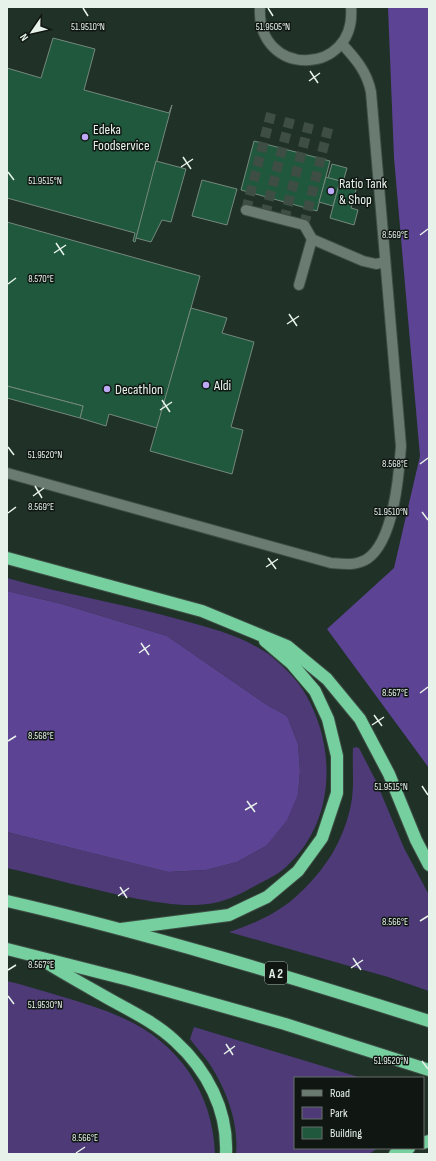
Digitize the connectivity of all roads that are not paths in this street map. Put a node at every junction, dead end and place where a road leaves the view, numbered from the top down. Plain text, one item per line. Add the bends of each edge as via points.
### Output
1 (260, 7) edge
2 (352, 7) edge
3 (342, 44) junction
4 (246, 210) dead end
5 (312, 239) junction
6 (385, 262) junction
7 (298, 285) dead end
8 (7, 473) edge
9 (7, 558) edge
10 (256, 634) junction
11 (429, 865) edge
12 (7, 901) edge
13 (121, 929) junction
14 (7, 949) edge
15 (32, 955) junction
16 (429, 1021) edge
17 (429, 1070) edge
18 (407, 1149) edge
19 (226, 1154) edge
20 (395, 1154) edge

1 - 3 street via 259,19 263,34 272,47 285,56 300,61 316,60 330,54
2 - 3 street via 351,26
3 - 6 street via 359,63 371,92
4 - 5 street via 304,225
5 - 6 street via 364,261 376,264
5 - 7 street
6 - 8 street via 401,446 398,485 387,530 376,550 367,559 346,565 331,563
9 - 10 highway via 202,611
10 - 11 highway via 287,646 327,679 360,719 389,774
10 - 13 highway via 292,664 315,691 328,719 337,756 337,793 322,838 298,871 267,897 229,914
12 - 13 highway, A 2
13 - 16 highway, A 2 via 291,977
14 - 15 highway
15 - 17 highway via 285,1024
15 - 19 highway via 147,1021 175,1040 197,1063 215,1094 224,1119
18 - 20 highway

